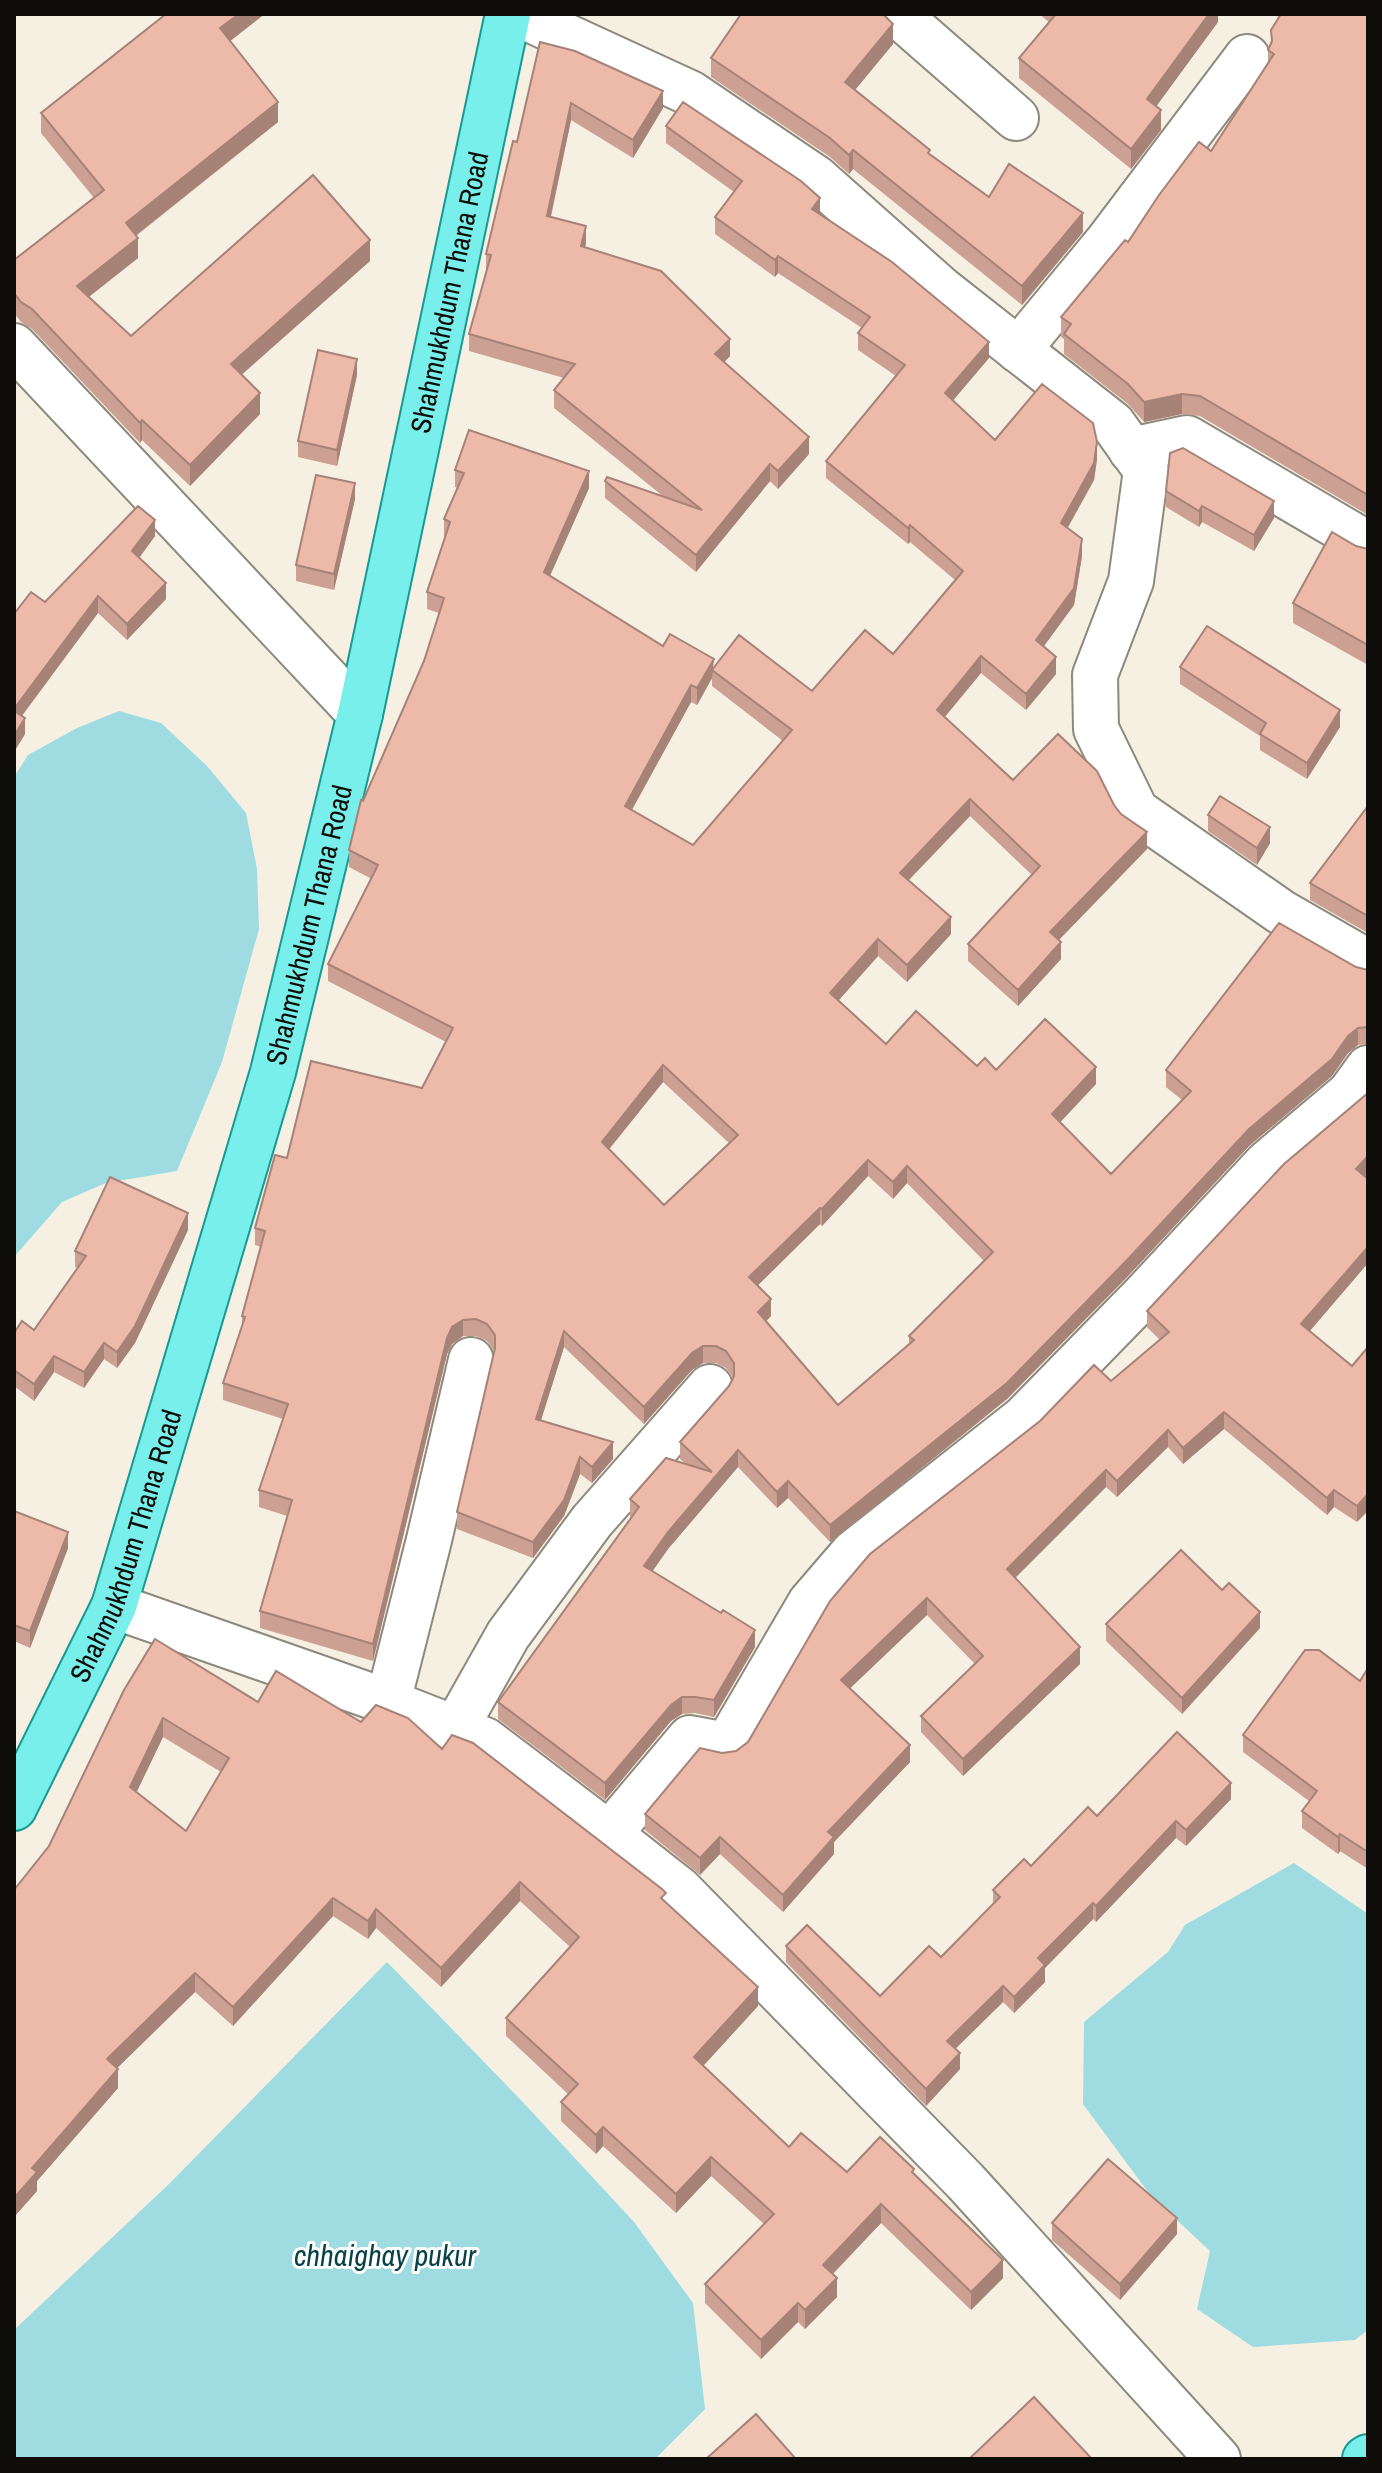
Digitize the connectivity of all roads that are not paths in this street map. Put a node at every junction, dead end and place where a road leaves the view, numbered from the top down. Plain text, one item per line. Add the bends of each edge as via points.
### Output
1 (508, 14) edge
2 (518, 14) edge
3 (897, 14) edge
4 (1247, 57) dead end
5 (1016, 118) dead end
6 (14, 346) edge
7 (1018, 350) junction
8 (1131, 450) junction
9 (1368, 544) edge
10 (360, 714) junction
11 (1368, 962) edge
12 (1368, 1068) edge
13 (471, 1360) dead end
14 (710, 1387) dead end
15 (114, 1606) junction
16 (388, 1702) junction
17 (455, 1729) junction
18 (14, 1808) edge
19 (609, 1834) junction
20 (1218, 2459) edge

1 - 10 main road, Shahmukhdum Thana Road
2 - 7 street via 690,93 778,152 816,178
3 - 5 street
4 - 7 street
6 - 10 street
7 - 8 street via 1113,424
8 - 9 street via 1187,438
8 - 11 street via 1146,470 1131,581 1095,675 1096,729 1136,811 1281,912
10 - 15 main road, Shahmukhdum Thana Road via 273,1072
12 - 19 street via 1350,1093 1267,1163 1024,1418 853,1553 810,1603 727,1745 690,1738
13 - 16 street
14 - 17 street via 592,1521 508,1635
15 - 16 street
15 - 18 main road, Shahmukhdum Thana Road
16 - 17 street
17 - 19 street via 485,1740
19 - 20 street via 679,1889 965,2181

